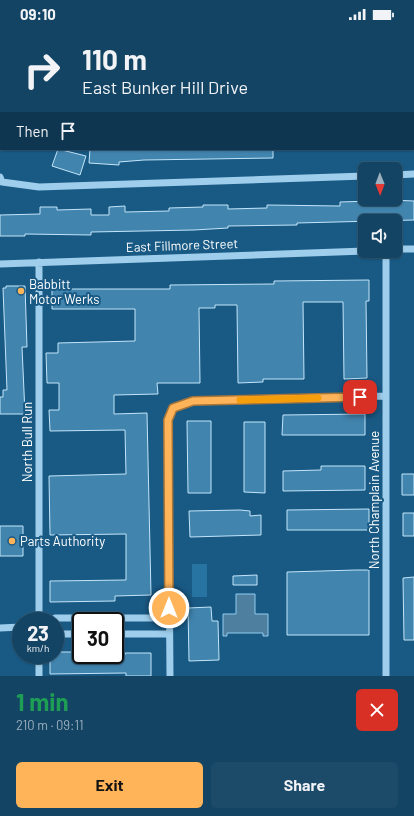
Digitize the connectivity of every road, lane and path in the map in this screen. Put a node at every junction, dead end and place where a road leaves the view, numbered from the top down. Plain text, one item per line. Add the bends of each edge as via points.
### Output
1 (414, 174) edge
2 (402, 175) edge
3 (358, 176) edge
4 (0, 177) edge
5 (402, 249) edge
6 (414, 249) edge
7 (358, 251) edge
8 (386, 258) edge
9 (39, 262) junction
10 (0, 264) edge
11 (386, 396) junction
12 (39, 612) edge
13 (64, 618) edge
14 (169, 618) junction
15 (12, 627) edge
16 (0, 628) edge
17 (124, 634) edge
18 (169, 634) junction
19 (39, 664) edge
20 (39, 676) edge
21 (170, 676) edge
22 (386, 676) edge

1 - 2 street
3 - 4 street via 39,187 2,182
5 - 6 street
7 - 9 street, East Fillmore Street
8 - 11 street, North Champlain Avenue
9 - 10 street, East Fillmore Street
9 - 12 street, North Bull Run
11 - 14 street via 193,401 173,408 168,420
11 - 22 street, North Champlain Avenue
13 - 14 street
14 - 18 street
15 - 16 street
17 - 18 street
18 - 21 street
19 - 20 street

